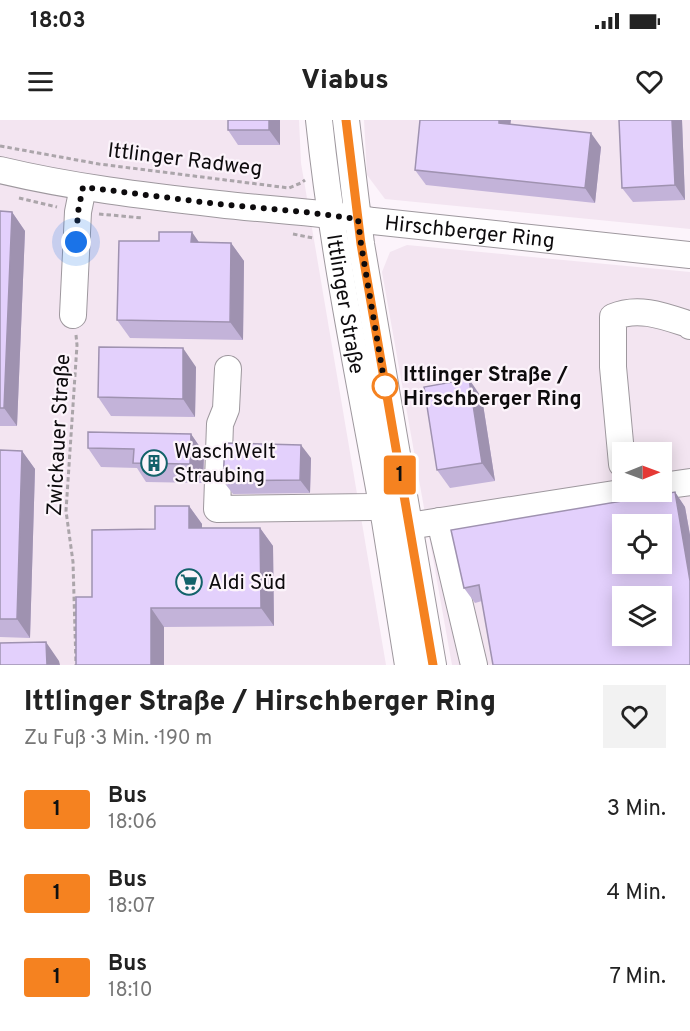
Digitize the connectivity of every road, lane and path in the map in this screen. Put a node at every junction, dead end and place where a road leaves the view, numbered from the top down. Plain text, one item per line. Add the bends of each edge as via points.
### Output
1 (320, 120) edge
2 (346, 120) edge
3 (0, 146) edge
4 (0, 170) edge
5 (308, 176) dead end
6 (302, 183) junction
7 (83, 187) junction
8 (304, 189) dead end
9 (11, 196) dead end
10 (78, 212) junction
11 (330, 214) junction
12 (147, 219) dead end
13 (358, 219) junction
14 (283, 233) dead end
15 (318, 241) dead end
16 (690, 255) edge
17 (73, 315) joint
18 (690, 326) edge
19 (228, 369) dead end
20 (620, 442) edge
21 (690, 482) edge
22 (672, 485) edge
23 (612, 494) edge
24 (399, 511) junction
25 (440, 521) junction
26 (76, 665) edge
27 (408, 665) edge
28 (433, 665) edge
29 (474, 665) edge

1 - 11 street, Ittlinger Straße
2 - 13 street, Ittlinger Straße
3 - 6 path, Ittlinger Radweg via 99,164 289,188
4 - 7 street, Hirschberger Ring
5 - 6 path
6 - 8 path
7 - 10 street
7 - 11 street, Hirschberger Ring
9 - 10 path
10 - 12 path
10 - 17 street
11 - 13 street, Hirschberger Ring
11 - 24 street, Ittlinger Straße via 353,354
13 - 16 street, Hirschberger Ring via 623,237
13 - 24 street, Ittlinger Straße
14 - 15 path
17 - 26 path, Zwickauer Straße via 77,345 66,511 73,562
18 - 20 street via 648,312 623,312 613,317
19 - 24 street via 226,409 220,424 218,509
21 - 22 street
23 - 25 street
24 - 25 street
24 - 27 street, Ittlinger Straße
24 - 28 street, Ittlinger Straße
25 - 29 street

